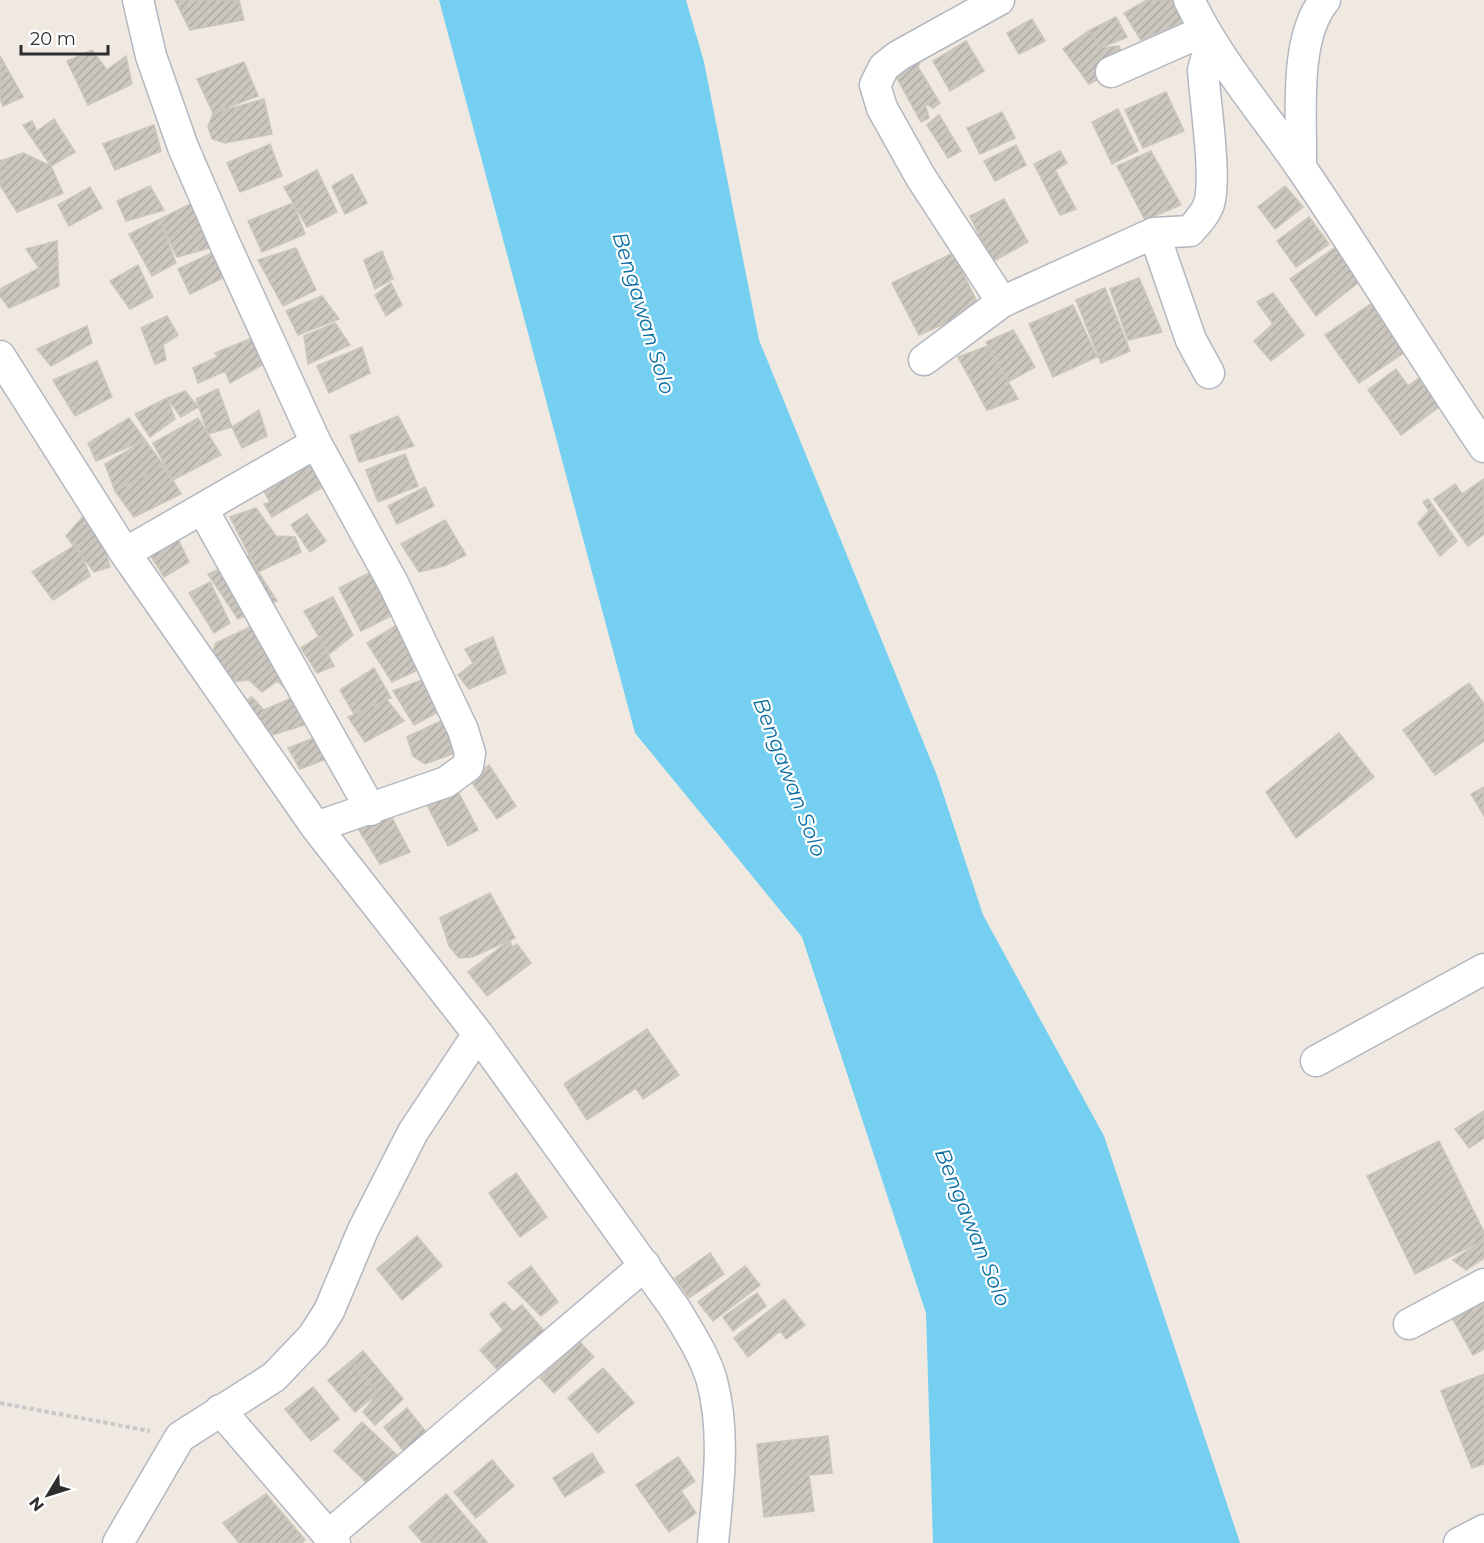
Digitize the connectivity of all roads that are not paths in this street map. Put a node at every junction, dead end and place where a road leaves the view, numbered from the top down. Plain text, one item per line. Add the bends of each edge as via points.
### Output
1 (138, 0) edge
2 (999, 0) edge
3 (1189, 0) edge
4 (1325, 0) edge
5 (1210, 39) junction
6 (1111, 72) dead end
7 (1301, 167) junction
8 (1154, 233) junction
9 (1002, 302) junction
10 (0, 356) edge
11 (924, 360) dead end
12 (1209, 373) dead end
13 (316, 443) junction
14 (1484, 447) edge
15 (203, 510) junction
16 (125, 553) junction
17 (371, 810) junction
18 (316, 827) junction
19 (1481, 976) edge
20 (478, 1034) junction
21 (1316, 1061) dead end
22 (645, 1264) junction
23 (1484, 1284) edge
24 (1409, 1324) dead end
25 (220, 1410) junction
26 (1484, 1530) edge
27 (332, 1539) edge
28 (118, 1543) edge
29 (713, 1543) edge
30 (1459, 1543) edge

1 - 13 street via 151,56 183,147
2 - 9 street via 898,56 884,68 875,85 882,108 920,176
3 - 5 street
4 - 7 street via 1316,12 1305,52
5 - 6 street
5 - 7 street
5 - 8 street via 1203,70 1209,203 1190,231
7 - 14 street
8 - 9 street
8 - 12 street via 1191,340
9 - 11 street
10 - 16 street
13 - 15 street
13 - 17 street via 393,582 464,730 470,753 468,766 454,778
15 - 16 street
15 - 17 street
16 - 18 street
17 - 18 street
18 - 20 street
19 - 21 street
20 - 22 street
20 - 25 street via 413,1132 363,1230 329,1311 313,1336 274,1377
22 - 27 street
22 - 29 street via 696,1345 711,1379 719,1414 720,1477
23 - 24 street
25 - 27 street
25 - 28 street via 180,1437
26 - 30 street

